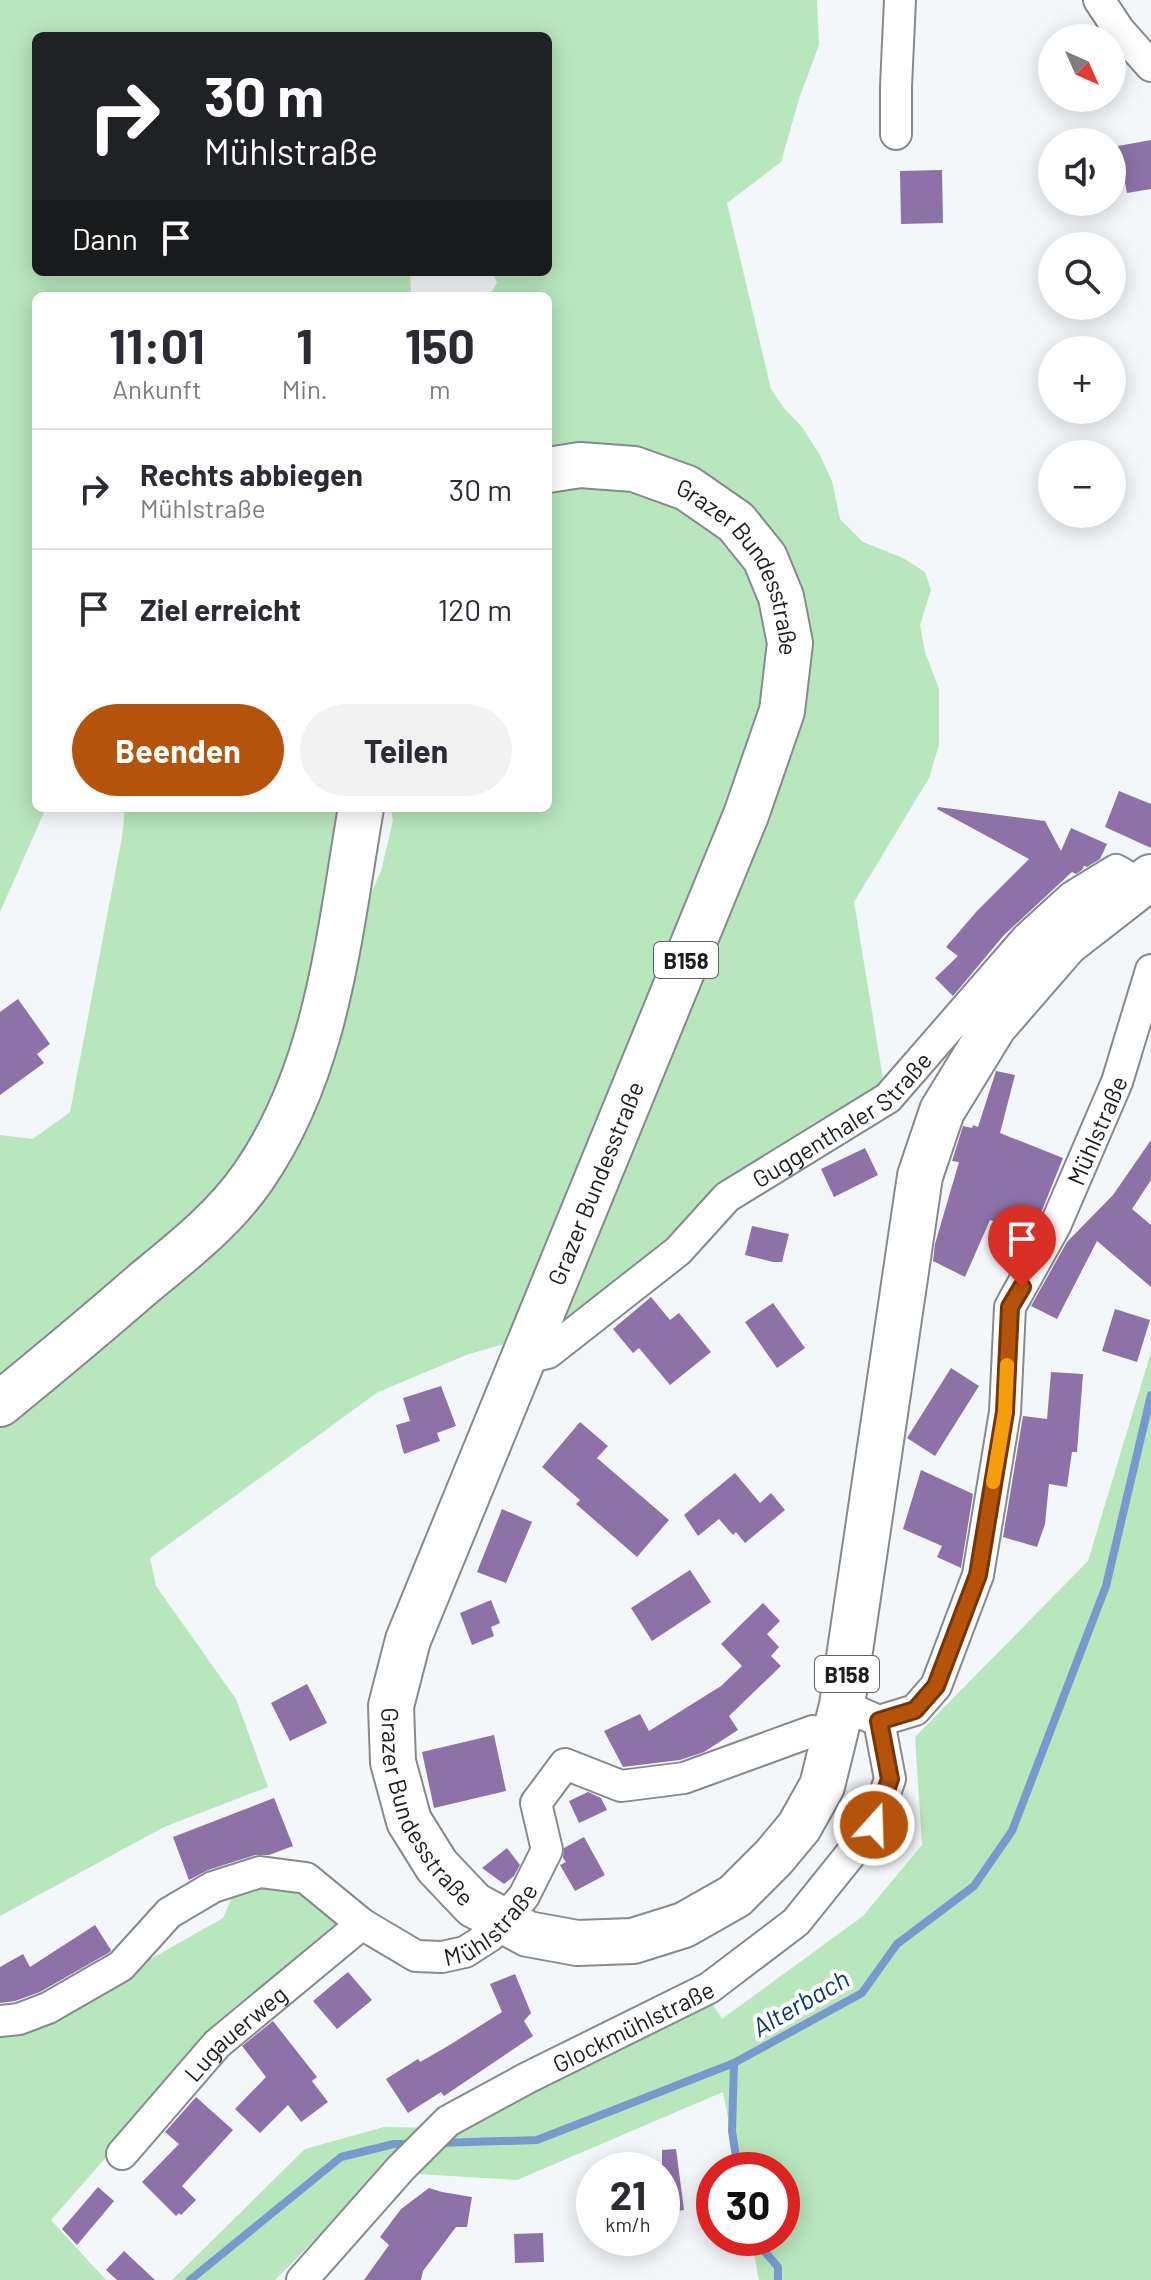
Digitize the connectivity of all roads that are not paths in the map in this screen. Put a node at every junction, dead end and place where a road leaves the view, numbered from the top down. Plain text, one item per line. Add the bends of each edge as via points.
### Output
1 (900, 0) edge
2 (1099, 0) edge
3 (1151, 66) edge
4 (896, 134) dead end
5 (552, 469) edge
6 (360, 812) edge
7 (1145, 881) edge
8 (1151, 970) edge
9 (522, 1359) junction
10 (0, 1404) edge
11 (852, 1720) junction
12 (503, 1922) junction
13 (362, 1924) junction
14 (0, 2021) edge
15 (122, 2154) dead end
16 (302, 2280) edge

1 - 4 street
2 - 3 street
5 - 9 main road, Grazer Bundesstraße / B158 via 580,465 634,469 687,488 736,522 765,558 781,597 790,643 782,711 765,764
6 - 10 main road via 320,1026 285,1122 259,1167 206,1231
7 - 9 street, Guggenthaler Straße via 1116,870 1072,897 1027,938 888,1098 727,1197 678,1251 548,1353
7 - 11 main road, Grazer Bundesstraße / B158 via 1066,943 994,1026 942,1111 920,1176
8 - 11 street, Mühlstraße via 1117,1082 1055,1226 1010,1307 1005,1412 978,1575 936,1686 915,1710
9 - 12 main road, Grazer Bundesstraße / B158 via 408,1640 391,1706 393,1762 409,1821 437,1866 474,1905
11 - 12 main road, Grazer Bundesstraße / B158 via 799,1827 735,1896 684,1925 633,1941 577,1943 528,1934
11 - 12 street, Mühlstraße via 684,1778 621,1786 565,1764 536,1803 547,1850 524,1896
11 - 16 street, Glockmühlstraße via 890,1779 874,1825 796,1922 709,1988 448,2121
12 - 13 street, Mühlstraße via 465,1952 442,1957 416,1956
13 - 14 street, Mühlstraße via 306,1878 260,1872 213,1887 169,1913 121,1966 61,2001 19,2019
13 - 15 street, Lugauerweg via 217,2044

